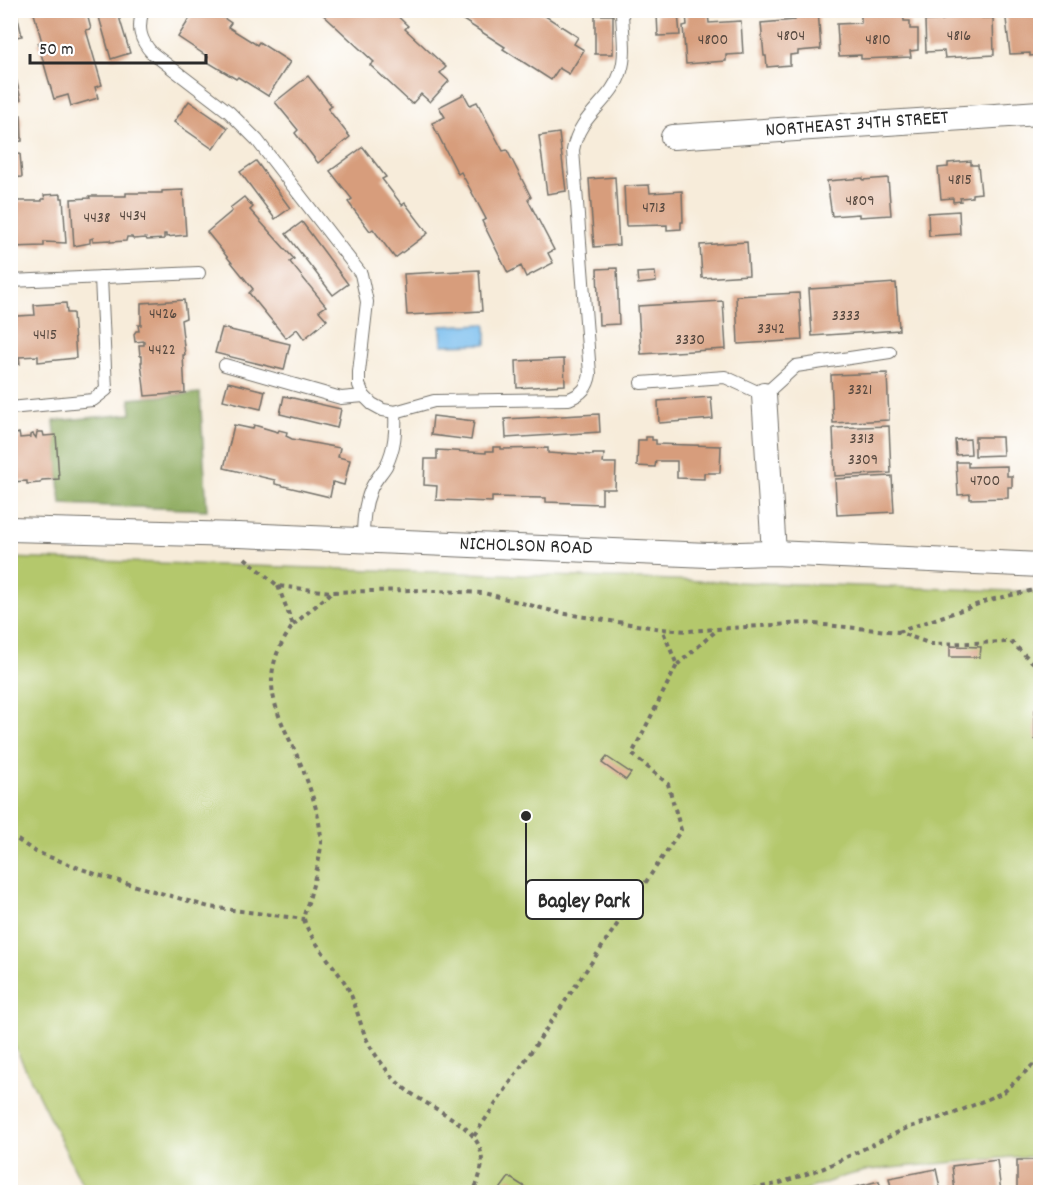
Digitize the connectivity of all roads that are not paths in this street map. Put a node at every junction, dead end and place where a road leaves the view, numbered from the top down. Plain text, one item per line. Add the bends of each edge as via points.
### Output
1 (143, 10) edge
2 (621, 10) edge
3 (1041, 113) edge
4 (673, 137) dead end
5 (199, 273) dead end
6 (101, 277) junction
7 (10, 282) edge
8 (890, 352) dead end
9 (225, 365) dead end
10 (641, 383) dead end
11 (764, 395) junction
12 (364, 396) junction
13 (10, 408) edge
14 (395, 412) junction
15 (10, 529) edge
16 (363, 540) junction
17 (774, 553) junction
18 (1041, 565) edge

1 - 12 lane via 139,22 144,45 229,112 257,140 361,274 367,302 359,372
2 - 14 lane via 621,72 582,124 573,150 588,383 578,396 569,399 434,400
3 - 4 street, NORTHEAST 34TH STREET
5 - 6 lane
6 - 7 lane
6 - 13 lane via 106,390 93,400
8 - 11 lane via 796,366
9 - 12 lane via 341,398
10 - 11 lane via 725,377
11 - 17 street
12 - 14 lane via 383,410
14 - 16 lane via 393,449 371,488 363,514
15 - 16 street, NICHOLSON ROAD
16 - 17 street, NICHOLSON ROAD via 708,555
17 - 18 street, NICHOLSON ROAD

